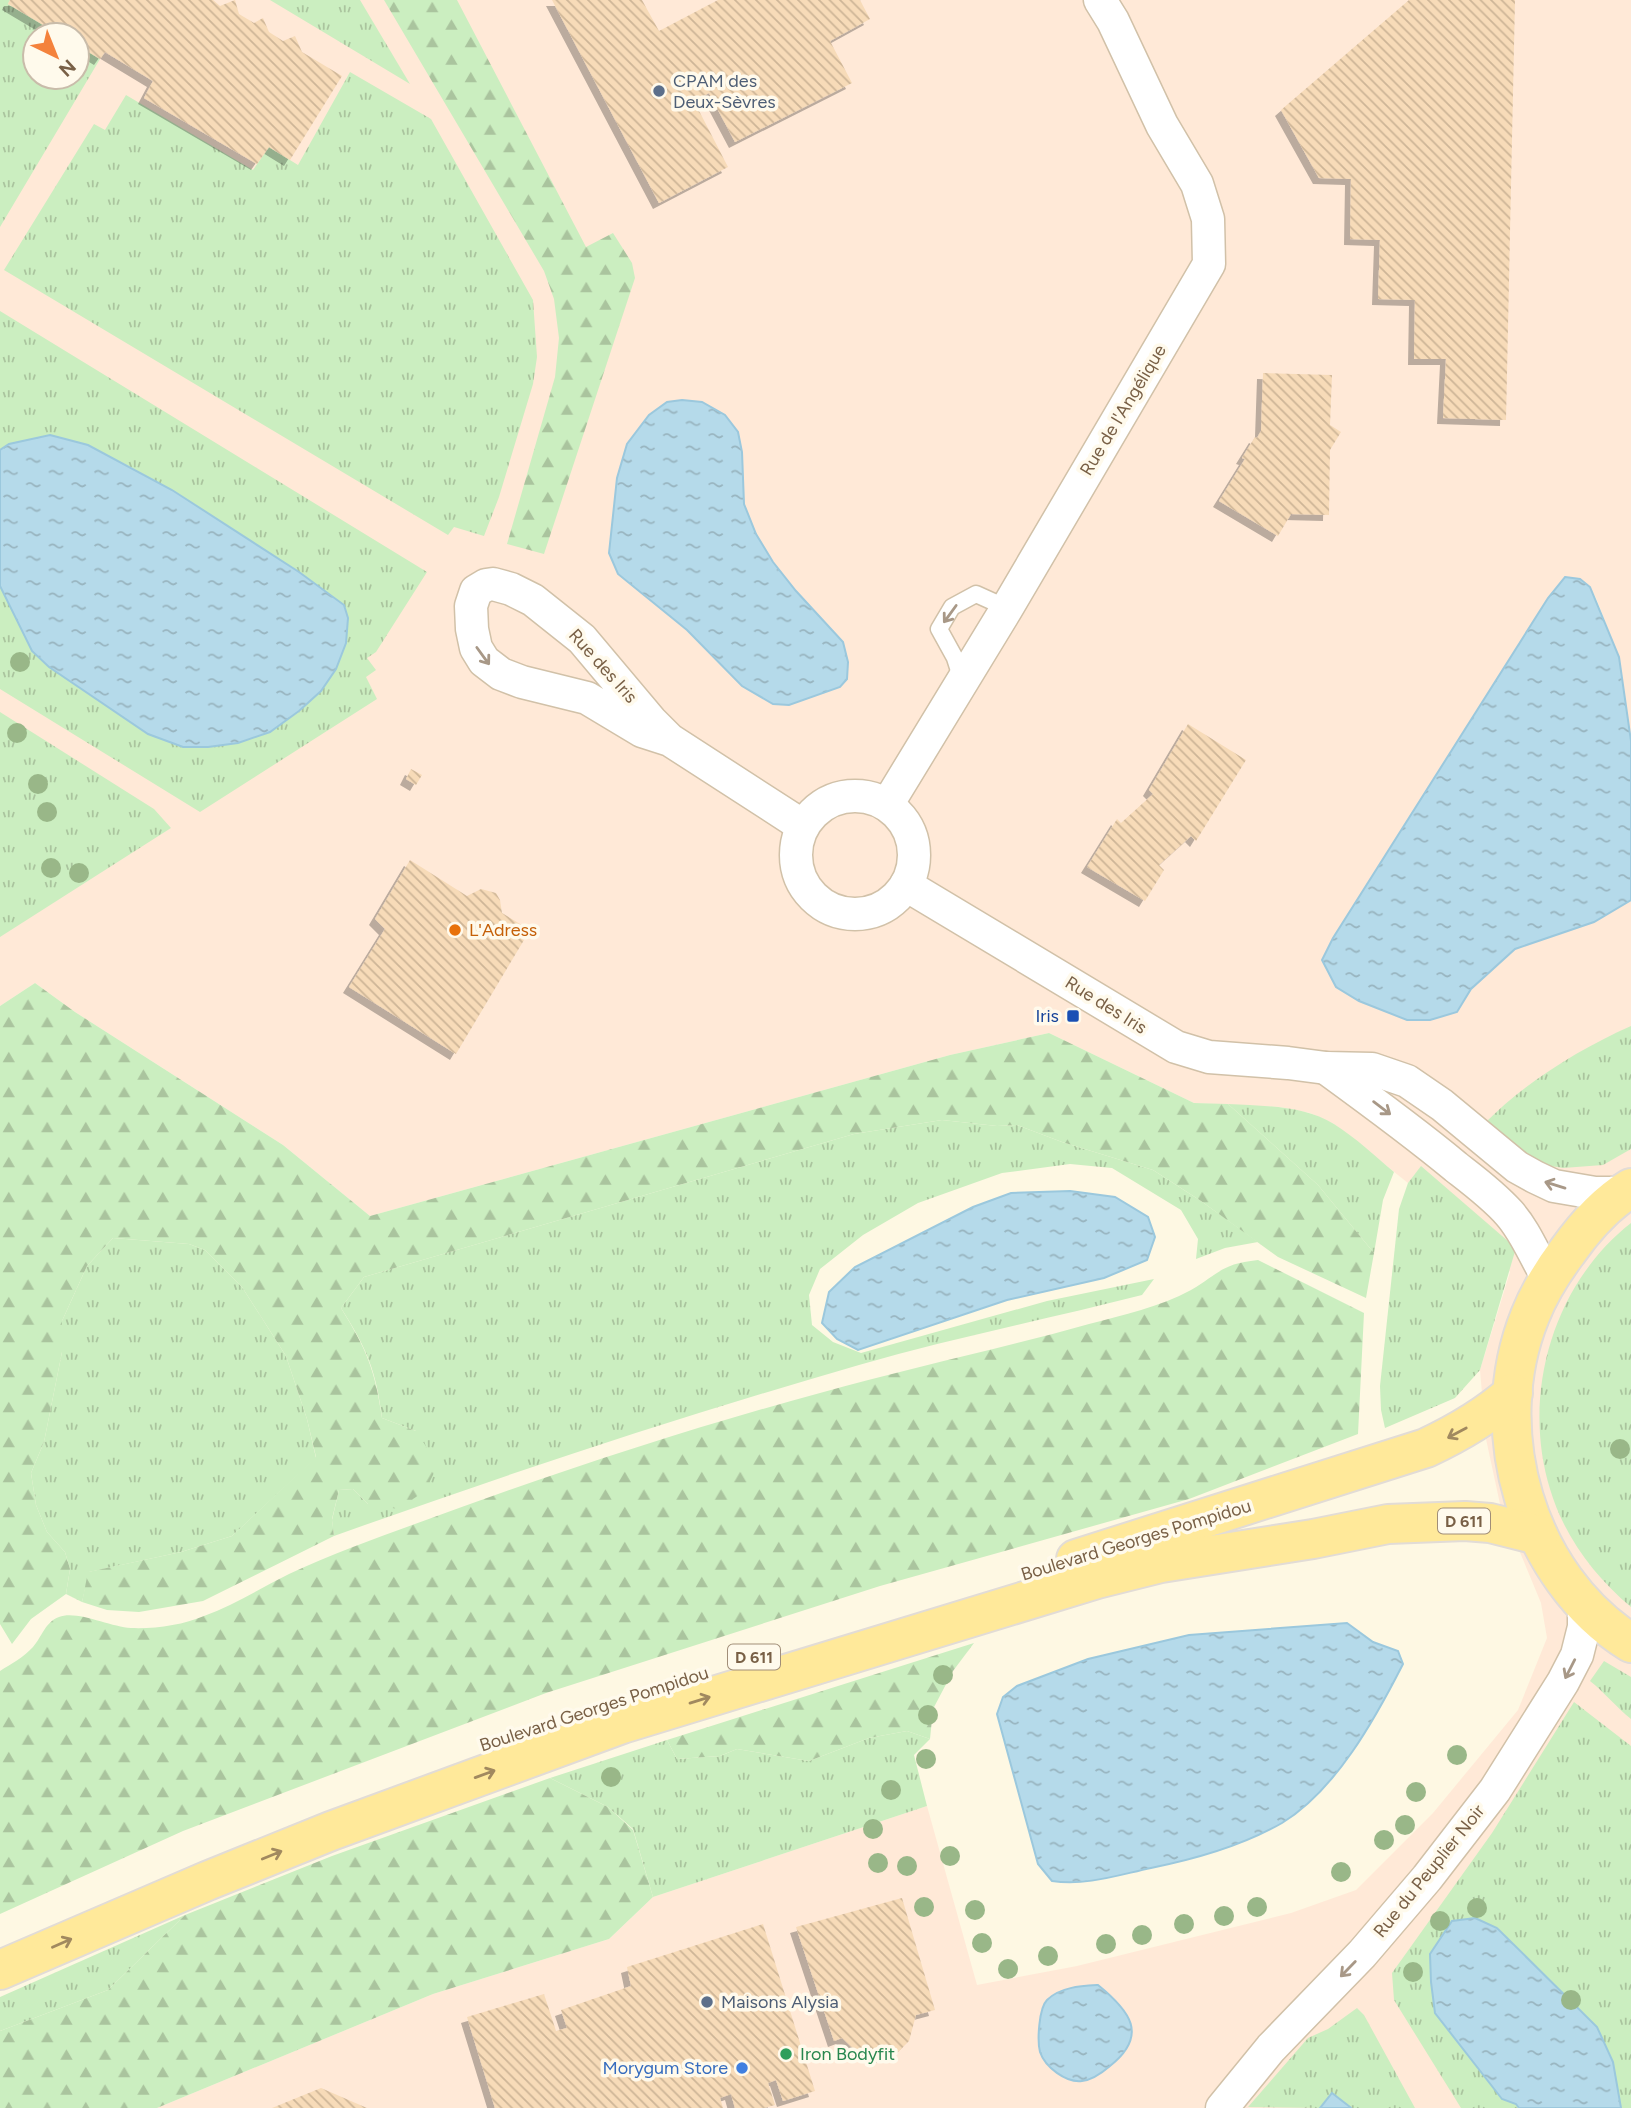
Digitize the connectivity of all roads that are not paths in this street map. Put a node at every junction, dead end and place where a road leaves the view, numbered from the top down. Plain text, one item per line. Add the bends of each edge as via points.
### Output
1 (1100, 0) edge
2 (1007, 608) junction
3 (962, 680) junction
4 (670, 740) junction
5 (887, 805) junction
6 (803, 826) junction
7 (906, 885) junction
8 (1326, 1068) junction
9 (1627, 1191) edge
10 (1548, 1278) junction
11 (1513, 1394) junction
12 (1538, 1535) junction
13 (1584, 1603) junction
14 (1631, 1643) edge
15 (0, 1942) edge
16 (0, 1970) edge
17 (1222, 2108) edge

1 - 2 street, Rue de l'Angélique via 1197,184 1208,219 1209,264
2 - 3 street, Rue de l'Angélique
2 -> 3 lane via 975,594 952,607 939,629
3 - 5 street, Rue de l'Angélique
4 -> 4 street, Rue des Iris via 565,624 511,589 493,584 475,591 472,629 484,661 522,682 587,698 642,731
4 - 6 street, Rue des Iris
5 - 6 street via 869,797 850,796 815,811
5 - 7 street via 910,832 913,868
6 - 7 street via 797,844 800,879 823,905 841,913 878,910
7 - 8 street, Rue des Iris via 1176,1047 1209,1057
9 -> 8 street, Rue des Iris via 1595,1193 1554,1186 1517,1167 1408,1081 1372,1069
8 -> 10 street, Rue des Iris via 1492,1196 1524,1233
9 - 10 main road via 1580,1234
10 - 11 main road via 1529,1317
11 - 12 main road via 1513,1446 1521,1490
11 -> 15 main road, Boulevard Georges Pompidou / D 611 via 1460,1432 1426,1448 617,1700 470,1751 200,1856
12 - 13 main road via 1557,1570
16 -> 12 main road, Boulevard Georges Pompidou / D 611 via 306,1841 622,1724 1097,1578 1388,1524 1465,1521
13 - 14 main road
13 -> 17 street, Rue du Peuplier Noir via 1577,1655 1495,1790 1362,1954

